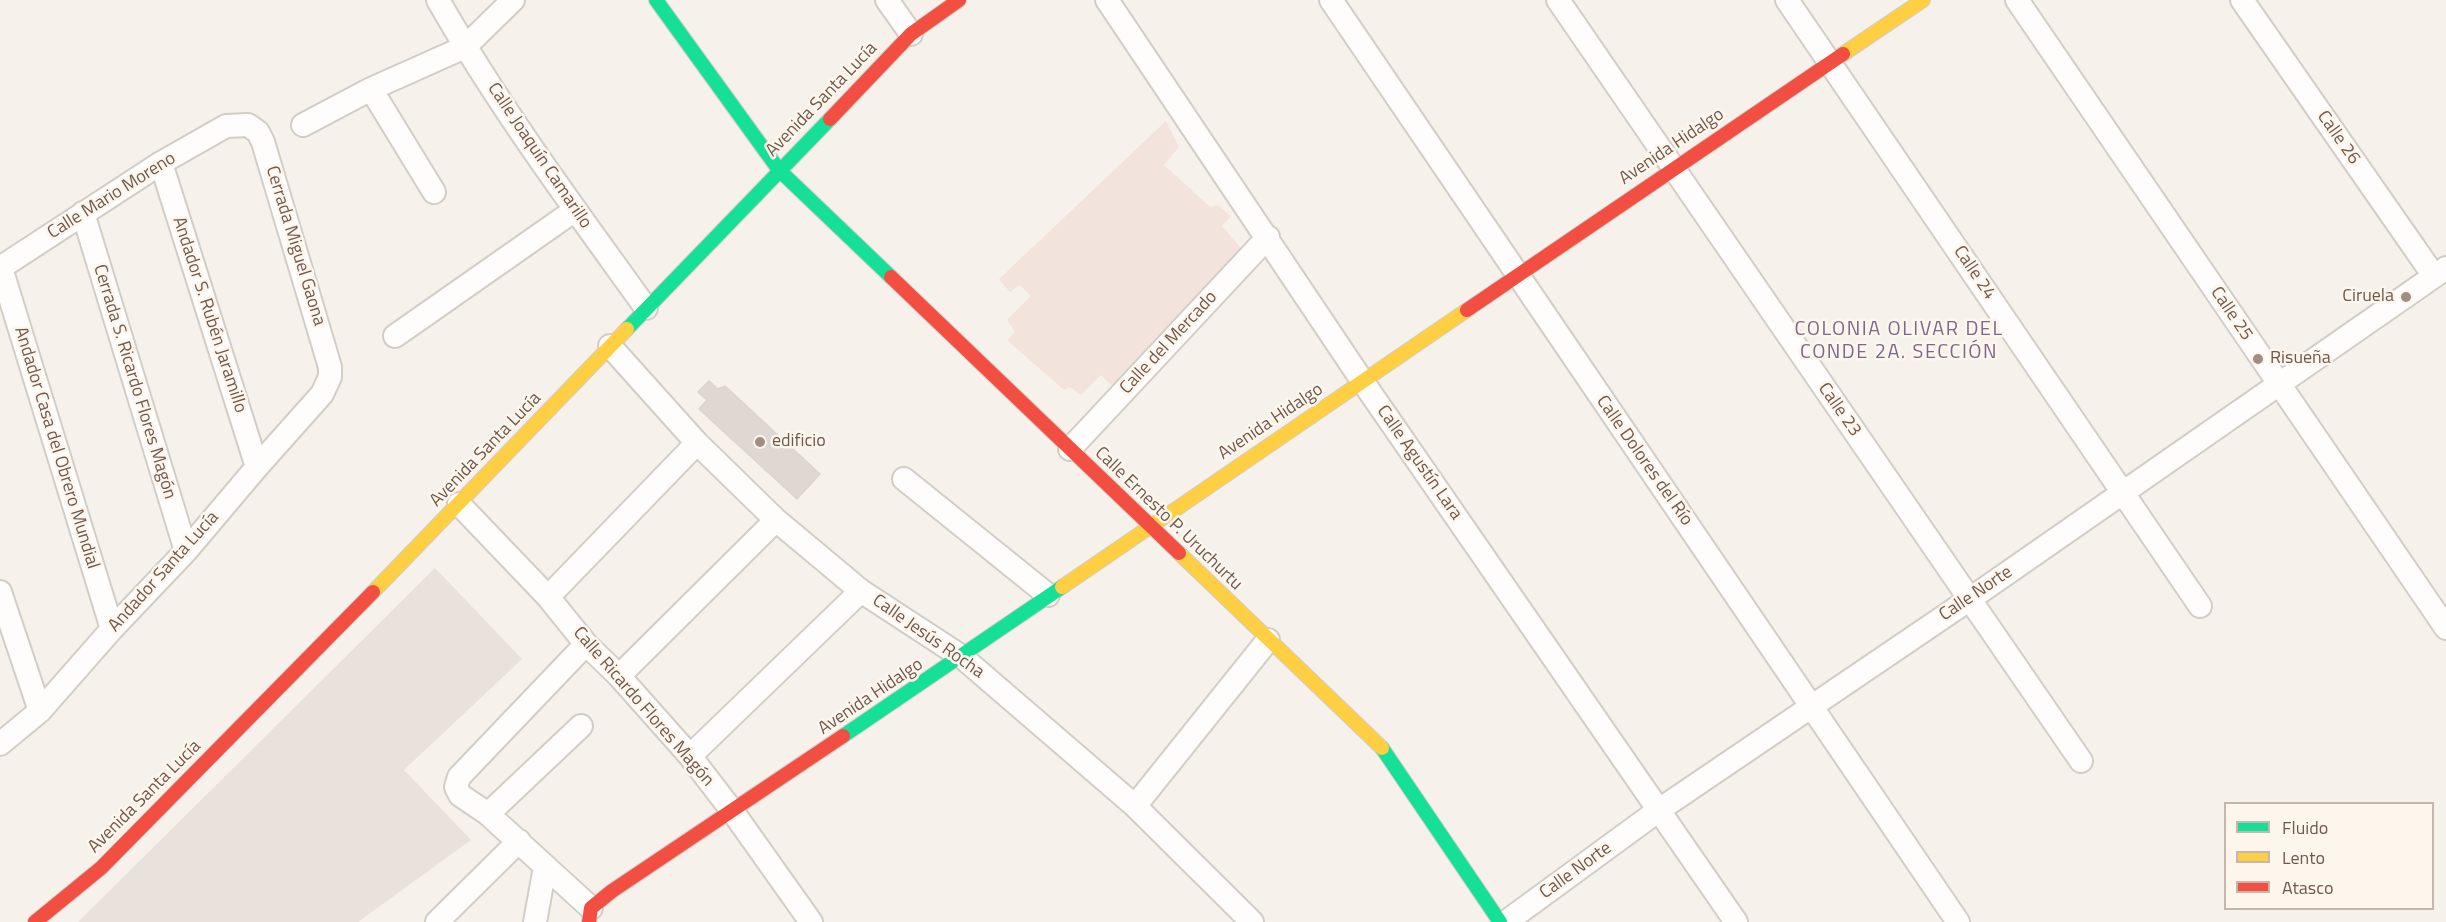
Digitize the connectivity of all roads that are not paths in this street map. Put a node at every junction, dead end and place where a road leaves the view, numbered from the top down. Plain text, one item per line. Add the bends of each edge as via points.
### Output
1 (438, 0) edge
2 (513, 0) edge
3 (656, 0) edge
4 (887, 0) edge
5 (959, 0) edge
6 (1107, 0) edge
7 (1331, 0) edge
8 (1558, 0) edge
9 (1787, 0) edge
10 (1923, 0) edge
11 (2017, 0) edge
12 (2242, 0) edge
13 (911, 34) junction
14 (465, 47) junction
15 (1829, 62) junction
16 (371, 89) junction
17 (303, 125) dead end
18 (226, 126) joint
19 (161, 163) junction
20 (1672, 169) junction
21 (779, 170) junction
22 (434, 192) dead end
23 (576, 210) junction
24 (83, 213) junction
25 (1268, 237) junction
26 (0, 268) edge
27 (2440, 272) edge
28 (1517, 276) junction
29 (646, 308) junction
30 (394, 336) dead end
31 (610, 346) junction
32 (1363, 382) junction
33 (2279, 385) junction
34 (322, 394) joint
35 (697, 443) junction
36 (1070, 449) junction
37 (257, 466) junction
38 (904, 479) dead end
39 (2124, 492) junction
40 (459, 504) junction
41 (776, 520) junction
42 (1148, 525) junction
43 (186, 551) junction
44 (861, 591) junction
45 (0, 592) edge
46 (1048, 595) junction
47 (548, 597) junction
48 (1970, 599) junction
49 (2200, 606) dead end
50 (2446, 628) edge
51 (112, 629) junction
52 (1268, 640) junction
53 (586, 644) junction
54 (963, 657) junction
55 (620, 676) junction
56 (1812, 705) junction
57 (40, 711) junction
58 (580, 726) dead end
59 (0, 744) edge
60 (690, 756) junction
61 (2081, 761) dead end
62 (1135, 806) junction
63 (1659, 810) junction
64 (733, 812) junction
65 (488, 814) junction
66 (519, 842) junction
67 (545, 867) junction
68 (590, 915) edge
69 (34, 922) edge
70 (437, 922) edge
71 (536, 922) edge
72 (811, 922) edge
73 (1252, 922) edge
74 (1500, 922) edge
75 (1506, 922) edge
76 (1736, 922) edge
77 (1958, 922) edge

1 - 14 street, Calle Joaquín Camarillo
2 - 14 street
3 - 21 street, Calle Ernesto P. Uruchurtu
4 - 13 street
5 - 13 street, Avenida Santa Lucía
6 - 25 street, Calle Agustín Lara
7 - 28 street, Calle Dolores del Río
8 - 20 street, Calle 23
9 - 15 street, Calle 24
10 - 15 street, Avenida Hidalgo
11 - 33 street, Calle 25
12 - 27 street, Calle 26
13 - 21 street, Avenida Santa Lucía
14 - 16 street
14 - 23 street, Calle Joaquín Camarillo
15 - 20 street, Avenida Hidalgo
15 - 39 street, Calle 24
16 - 17 street
16 - 22 street
18 - 19 street, Calle Mario Moreno
18 - 34 street, Cerrada Miguel Gaona via 248,125 263,142 328,355 330,377
19 - 24 street, Calle Mario Moreno
19 - 37 street, Andador S. Rubén Jaramillo
20 - 28 street, Avenida Hidalgo
20 - 48 street, Calle 23
21 - 29 street, Avenida Santa Lucía
21 - 36 street, Calle Ernesto P. Uruchurtu
23 - 29 street, Calle Joaquín Camarillo
23 - 30 street
24 - 26 street, Calle Mario Moreno
24 - 43 street, Cerrada S. Ricardo Flores Magón
25 - 32 street, Calle Agustín Lara
25 - 36 street, Calle del Mercado
26 - 51 street, Andador Casa del Obrero Mundial
27 - 33 street, Calle Norte
28 - 32 street, Avenida Hidalgo
28 - 56 street, Calle Dolores del Río
29 - 31 street, Avenida Santa Lucía
31 - 35 street, Calle Jesús Rocha
31 - 40 street, Avenida Santa Lucía
32 - 42 street, Avenida Hidalgo
32 - 63 street, Calle Agustín Lara
33 - 39 street, Calle Norte
33 - 50 street, Calle 25
34 - 37 street, Andador Santa Lucía
35 - 41 street, Calle Jesús Rocha
35 - 47 street
36 - 42 street, Calle Ernesto P. Uruchurtu
37 - 43 street, Andador Santa Lucía
38 - 46 street
39 - 48 street, Calle Norte
39 - 49 street, Calle 24
40 - 47 street, Calle Ricardo Flores Magón
40 - 69 street, Avenida Santa Lucía via 101,868
41 - 44 street, Calle Jesús Rocha
41 - 55 street
42 - 46 street, Avenida Hidalgo
42 - 52 street, Calle Ernesto P. Uruchurtu
43 - 51 street, Andador Santa Lucía
44 - 54 street, Calle Jesús Rocha
44 - 60 street
45 - 57 street
46 - 54 street, Avenida Hidalgo
47 - 53 street, Calle Ricardo Flores Magón
48 - 56 street, Calle Norte
48 - 61 street, Calle 23
51 - 57 street, Andador Santa Lucía
52 - 62 street
52 - 74 street, Calle Ernesto P. Uruchurtu via 1383,749
53 - 55 street, Calle Ricardo Flores Magón
53 - 65 street via 459,777 456,787 460,795
54 - 62 street, Calle Jesús Rocha
54 - 64 street, Avenida Hidalgo
55 - 60 street, Calle Ricardo Flores Magón
56 - 63 street, Calle Norte
56 - 77 street, Calle Dolores del Río
57 - 59 street, Andador Santa Lucía
58 - 65 street
60 - 64 street, Calle Ricardo Flores Magón
62 - 73 street, Calle Jesús Rocha
63 - 75 street, Calle Norte
63 - 76 street, Calle Agustín Lara
64 - 68 street, Avenida Hidalgo via 639,873
64 - 72 street, Calle Ricardo Flores Magón
65 - 66 street
66 - 67 street
66 - 70 street
67 - 68 street
67 - 71 street

